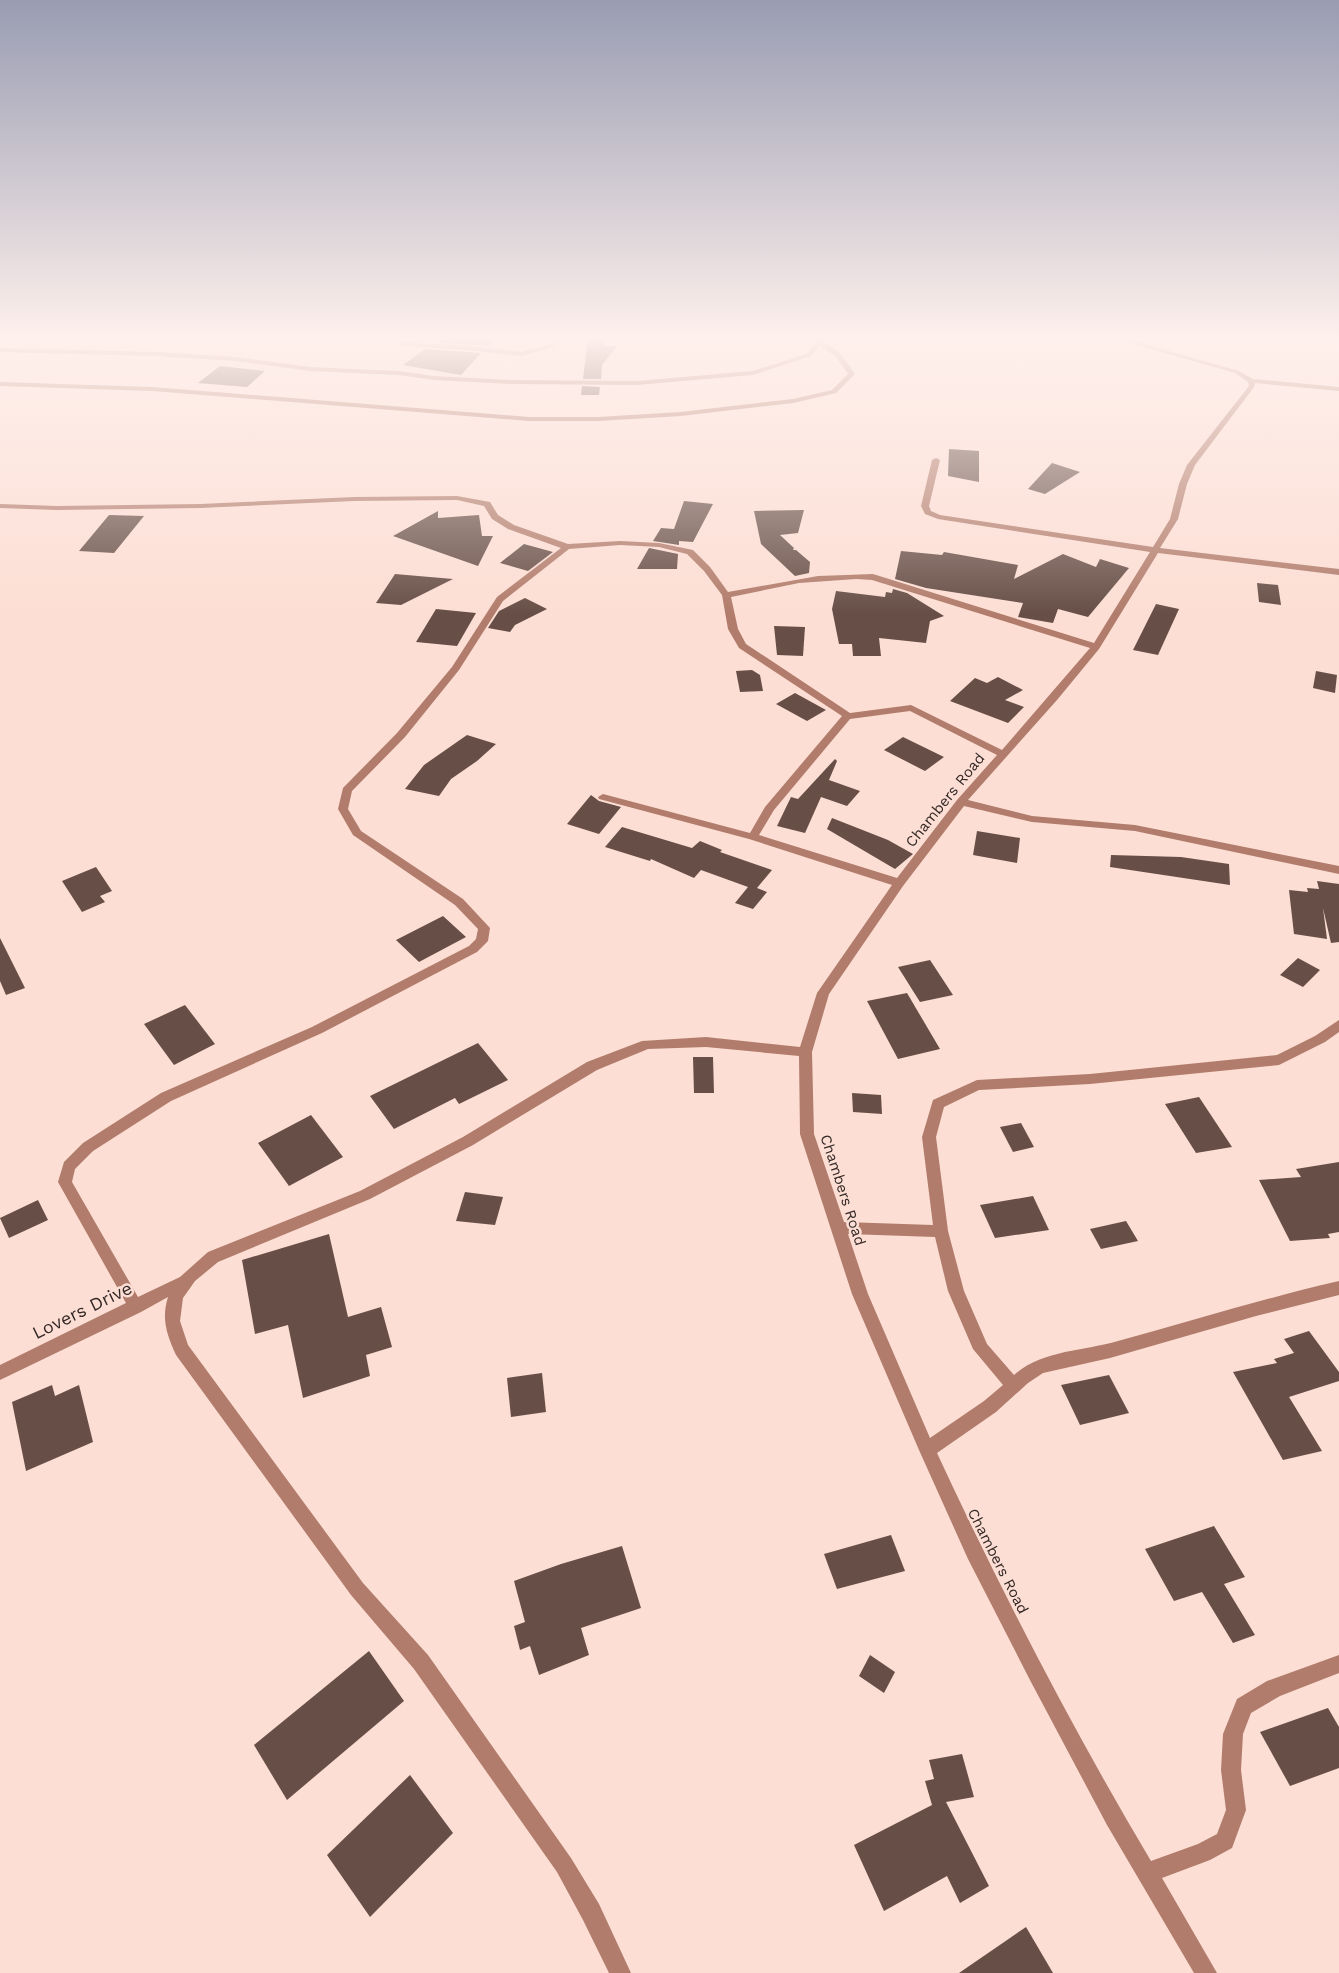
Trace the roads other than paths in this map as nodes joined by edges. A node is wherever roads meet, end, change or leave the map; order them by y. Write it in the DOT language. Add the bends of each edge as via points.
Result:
graph roads {
  1 [pos="1219,429"];
  2 [pos="936,460"];
  3 [pos="0,506"];
  4 [pos="567,547"];
  5 [pos="1156,550"];
  6 [pos="1339,572"];
  7 [pos="726,595"];
  8 [pos="1096,647"];
  9 [pos="846,716"];
  10 [pos="1003,754"];
  11 [pos="603,797"];
  12 [pos="961,802"];
  13 [pos="753,837"];
  14 [pos="1339,870"];
  15 [pos="899,883"];
  16 [pos="1339,1026"];
  17 [pos="805,1052"];
  18 [pos="838,1228"];
  19 [pos="941,1231"];
  20 [pos="181,1283"];
  21 [pos="1339,1288"];
  22 [pos="136,1307"];
  23 [pos="0,1373"];
  24 [pos="1013,1385"];
  25 [pos="927,1450"];
  26 [pos="1339,1664"];
  27 [pos="1147,1874"];
  28 [pos="620,1973"];
  29 [pos="1206,1973"];
  1 -- 5 [label="street, Chambers Road" via="1191,465 1174,519"];
  2 -- 5 [label="street" via="925,506 932,515"];
  3 -- 4 [label="street" via="190,506 457,498 487,504 495,518 510,527"];
  4 -- 7 [label="street" via="630,543 690,552"];
  4 -- 22 [label="street" via="500,599 456,668 401,735 347,790 343,809 356,833 459,902 484,928 482,941 473,949 317,1030 166,1097 88,1147 69,1166 65,1182"];
  5 -- 6 [label="street"];
  5 -- 8 [label="street, Chambers Road"];
  7 -- 8 [label="street" via="848,575 873,577"];
  7 -- 9 [label="street" via="732,629 742,646"];
  8 -- 10 [label="street, Chambers Road"];
  9 -- 10 [label="street" via="911,708"];
  9 -- 13 [label="street" via="774,802"];
  10 -- 12 [label="street, Chambers Road"];
  11 -- 13 [label="street"];
  12 -- 14 [label="street" via="1032,818 1135,828"];
  12 -- 15 [label="street, Chambers Road"];
  13 -- 15 [label="street"];
  15 -- 17 [label="street, Chambers Road" via="823,993"];
  16 -- 19 [label="street" via="1279,1060 1090,1079 977,1085 938,1104 929,1137"];
  17 -- 18 [label="street, Chambers Road" via="808,1134"];
  17 -- 20 [label="street" via="706,1042 647,1044 592,1066 535,1102 365,1195 213,1257"];
  18 -- 19 [label="street"];
  18 -- 25 [label="street, Chambers Road" via="860,1294"];
  19 -- 24 [label="street" via="956,1291 982,1349"];
  20 -- 22 [label="street, Lovers Drive"];
  20 -- 28 [label="street" via="171,1316 174,1334 182,1350 357,1589 421,1662 558,1857 591,1912"];
  21 -- 24 [label="street" via="1293,1298 1117,1349 1062,1360 1039,1367"];
  22 -- 23 [label="street, Lovers Drive"];
  24 -- 25 [label="street" via="984,1411"];
  25 -- 27 [label="street, Chambers Road" via="974,1552 1114,1818"];
  26 -- 27 [label="street" via="1274,1688 1244,1706 1234,1734 1232,1770 1236,1810 1225,1841"];
  27 -- 29 [label="street, Chambers Road"];
}
